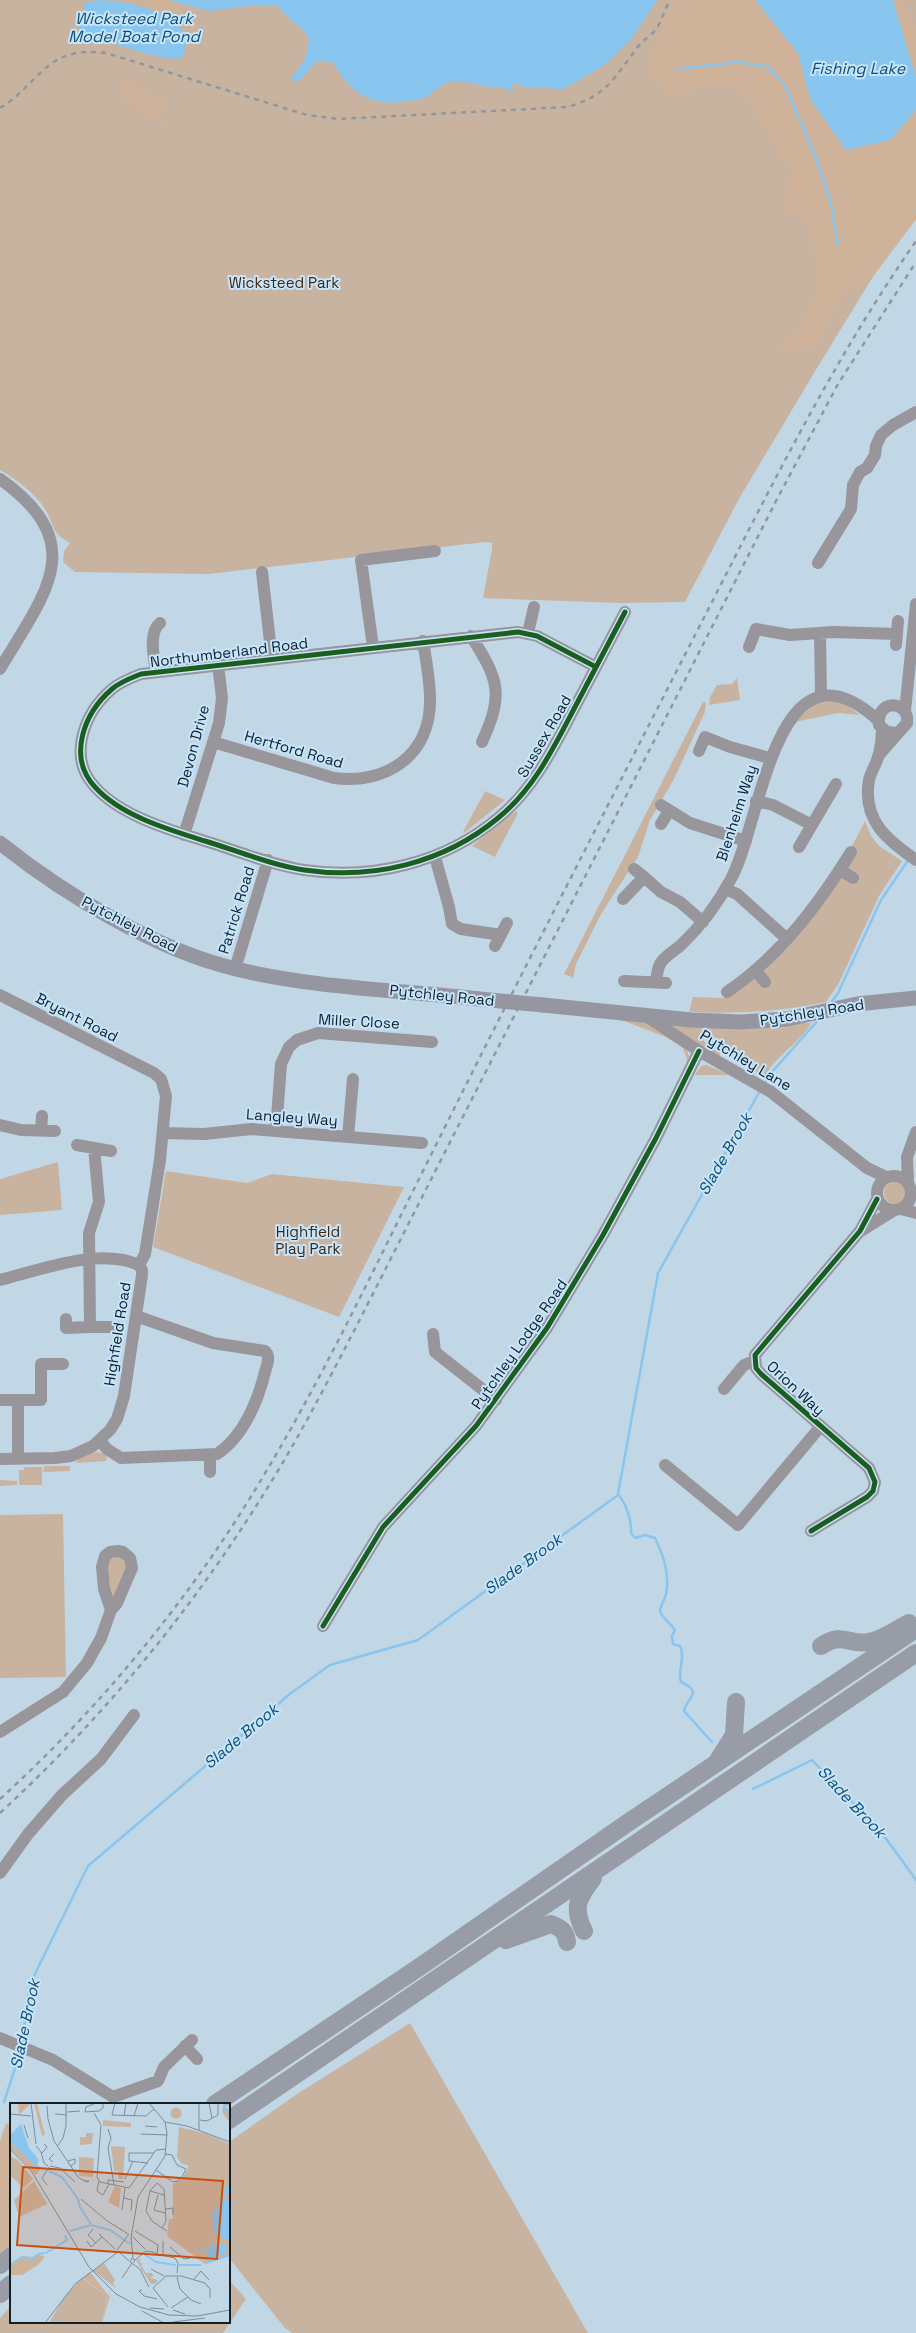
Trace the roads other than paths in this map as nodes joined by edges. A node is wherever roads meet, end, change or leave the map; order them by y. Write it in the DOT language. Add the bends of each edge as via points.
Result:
graph roads {
  1 [pos="916,412"];
  2 [pos="0,479"];
  3 [pos="429,555"];
  4 [pos="818,563"];
  5 [pos="262,572"];
  6 [pos="916,604"];
  7 [pos="534,607"];
  8 [pos="625,612"];
  9 [pos="898,621"];
  10 [pos="160,623"];
  11 [pos="528,633"];
  12 [pos="820,633"];
  13 [pos="471,636"];
  14 [pos="424,641"];
  15 [pos="914,646"];
  16 [pos="373,647"];
  17 [pos="749,647"];
  18 [pos="272,659"];
  19 [pos="218,665"];
  20 [pos="0,667"];
  21 [pos="596,667"];
  22 [pos="156,672"];
  23 [pos="906,683"];
  24 [pos="821,696"];
  25 [pos="888,706"];
  26 [pos="866,710"];
  27 [pos="905,711"];
  28 [pos="881,725"];
  29 [pos="898,733"];
  30 [pos="213,742"];
  31 [pos="482,742"];
  32 [pos="699,751"];
  33 [pos="878,756"];
  34 [pos="770,760"];
  35 [pos="836,784"];
  36 [pos="756,801"];
  37 [pos="661,824"];
  38 [pos="812,825"];
  39 [pos="184,834"];
  40 [pos="746,841"];
  41 [pos="0,843"];
  42 [pos="799,847"];
  43 [pos="851,852"];
  44 [pos="434,857"];
  45 [pos="268,860"];
  46 [pos="916,860"];
  47 [pos="634,869"];
  48 [pos="840,870"];
  49 [pos="644,877"];
  50 [pos="853,878"];
  51 [pos="725,889"];
  52 [pos="623,899"];
  53 [pos="703,922"];
  54 [pos="507,923"];
  55 [pos="501,935"];
  56 [pos="787,939"];
  57 [pos="495,946"];
  58 [pos="235,969"];
  59 [pos="755,970"];
  60 [pos="624,981"];
  61 [pos="766,982"];
  62 [pos="728,992"];
  63 [pos="0,994"];
  64 [pos="916,998"];
  65 [pos="643,1014"];
  66 [pos="424,1046"];
  67 [pos="699,1051"];
  68 [pos="140,1066"];
  69 [pos="356,1087"];
  70 [pos="42,1116"];
  71 [pos="0,1125"];
  72 [pos="41,1131"];
  73 [pos="55,1131"];
  74 [pos="276,1131"];
  75 [pos="163,1132"];
  76 [pos="916,1132"];
  77 [pos="348,1137"];
  78 [pos="422,1143"];
  79 [pos="77,1145"];
  80 [pos="94,1148"];
  81 [pos="112,1150"];
  82 [pos="907,1157"];
  83 [pos="867,1168"];
  84 [pos="888,1177"];
  85 [pos="912,1192"];
  86 [pos="877,1196"];
  87 [pos="897,1210"];
  88 [pos="916,1213"];
  89 [pos="860,1231"];
  90 [pos="90,1259"];
  91 [pos="139,1265"];
  92 [pos="0,1280"];
  93 [pos="136,1316"];
  94 [pos="90,1327"];
  95 [pos="118,1327"];
  96 [pos="66,1329"];
  97 [pos="433,1334"];
  98 [pos="754,1361"];
  99 [pos="63,1364"];
  100 [pos="724,1389"];
  101 [pos="0,1400"];
  102 [pos="18,1400"];
  103 [pos="496,1400"];
  104 [pos="820,1426"];
  105 [pos="100,1441"];
  106 [pos="210,1456"];
  107 [pos="18,1458"];
  108 [pos="0,1459"];
  109 [pos="665,1465"];
  110 [pos="210,1472"];
  111 [pos="810,1531"];
  112 [pos="111,1610"];
  113 [pos="916,1620"];
  114 [pos="323,1626"];
  115 [pos="916,1629"];
  116 [pos="821,1646"];
  117 [pos="916,1653"];
  118 [pos="736,1702"];
  119 [pos="134,1715"];
  120 [pos="0,1732"];
  121 [pos="715,1765"];
  122 [pos="599,1869"];
  123 [pos="0,1873"];
  124 [pos="584,1931"];
  125 [pos="567,1942"];
  126 [pos="484,1948"];
  127 [pos="3,2039"];
  128 [pos="197,2060"];
  129 [pos="217,2103"];
  130 [pos="230,2119"];
  131 [pos="10,2257"];
  132 [pos="0,2265"];
  133 [pos="10,2285"];
  134 [pos="0,2294"];
  1 -- 4 [label="street" via="881,435 875,455 867,468 860,472 853,485 851,509"];
  2 -- 20 [label="street" via="31,504 41,516 50,534 53,561 51,576 39,604"];
  3 -- 16 [label="street" via="361,560"];
  5 -- 18 [label="street" via="271,604"];
  6 -- 15 [label="street"];
  7 -- 11 [label="street"];
  8 -- 21 [label="street, Sussex Road"];
  9 -- 12 [label="street" via="897,640 852,632"];
  10 -- 22 [label="street" via="155,627 153,636"];
  11 -- 13 [label="street, Northumberland Road" via="507,632"];
  11 -- 21 [label="street, Northumberland Road"];
  12 -- 17 [label="street" via="780,634 754,627"];
  12 -- 24 [label="street"];
  13 -- 14 [label="street, Northumberland Road"];
  13 -- 31 [label="street" via="486,660 496,686 495,711"];
  14 -- 16 [label="street, Northumberland Road"];
  14 -- 30 [label="street, Hertford Road" via="430,700 426,728 412,753 391,770 367,779 334,778"];
  15 -- 23 [label="street"];
  16 -- 18 [label="street, Northumberland Road"];
  18 -- 19 [label="street, Northumberland Road"];
  19 -- 22 [label="street, Northumberland Road"];
  19 -- 30 [label="street, Devon Drive" via="221,705"];
  21 -- 44 [label="street, Sussex Road" via="550,754 524,793 479,833"];
  22 -- 39 [label="street, Northumberland Road" via="126,680 102,699 82,734 81,758 88,779 103,795 140,817"];
  23 -- 25 [label="street"];
  23 -- 27 [label="street"];
  24 -- 26 [label="street, Blenheim Way" via="840,696"];
  24 -- 34 [label="street, Blenheim Way" via="810,700 797,711"];
  25 -- 26 [label="street"];
  25 -- 27 [label="street" via="897,706"];
  25 -- 28 [label="street" via="880,714"];
  26 -- 28 [label="street, Blenheim Way"];
  27 -- 29 [label="street" via="907,723"];
  28 -- 29 [label="street" via="893,734"];
  28 -- 33 [label="street"];
  29 -- 33 [label="street"];
  30 -- 39 [label="street, Devon Drive"];
  32 -- 34 [label="street" via="701,736 730,748 766,756"];
  33 -- 46 [label="street" via="869,781 868,793 872,814 888,840"];
  34 -- 36 [label="street, Blenheim Way"];
  35 -- 38 [label="street"];
  36 -- 38 [label="street" via="773,804"];
  36 -- 40 [label="street, Blenheim Way"];
  37 -- 40 [label="street" via="665,808 690,823"];
  38 -- 42 [label="street"];
  39 -- 45 [label="street, Northumberland Road"];
  40 -- 51 [label="street, Blenheim Way" via="740,860"];
  41 -- 58 [label="main road, Pytchley Road" via="58,885 105,913 185,953"];
  43 -- 48 [label="street"];
  44 -- 45 [label="street, Sussex Road" via="388,869 346,873 303,870"];
  44 -- 55 [label="street" via="452,924 461,929"];
  45 -- 58 [label="street, Patrick Road"];
  47 -- 49 [label="street"];
  48 -- 50 [label="street"];
  48 -- 56 [label="street" via="812,910"];
  49 -- 52 [label="street"];
  49 -- 53 [label="street"];
  51 -- 53 [label="street, Blenheim Way"];
  51 -- 56 [label="street" via="737,894"];
  53 -- 60 [label="street, Blenheim Way" via="664,960 658,971 661,983"];
  54 -- 55 [label="street"];
  55 -- 57 [label="street"];
  56 -- 59 [label="street"];
  58 -- 65 [label="main road, Pytchley Road, bridge" via="323,983"];
  59 -- 61 [label="street"];
  59 -- 62 [label="street"];
  63 -- 68 [label="street, Bryant Road"];
  64 -- 65 [label="main road, Pytchley Road" via="845,1007 787,1019 741,1022 691,1020"];
  65 -- 67 [label="street, Pytchley Lane"];
  66 -- 74 [label="street, Miller Close" via="318,1033 297,1040 289,1047 281,1064"];
  67 -- 83 [label="street, Pytchley Lane" via="771,1092"];
  67 -- 103 [label="street, Pytchley Lodge Road" via="654,1142 596,1248 538,1341"];
  68 -- 75 [label="street, Highfield Road" via="154,1073 165,1086"];
  69 -- 77 [label="street"];
  70 -- 72 [label="street"];
  71 -- 72 [label="street"];
  72 -- 73 [label="street"];
  74 -- 75 [label="street, Langley Way" via="241,1128 204,1134"];
  74 -- 77 [label="street, Langley Way"];
  75 -- 91 [label="street, Highfield Road" via="145,1254"];
  76 -- 82 [label="street"];
  77 -- 78 [label="street, Langley Way" via="409,1136"];
  79 -- 80 [label="street"];
  80 -- 81 [label="street"];
  80 -- 90 [label="street" via="99,1202 89,1233"];
  82 -- 84 [label="street"];
  82 -- 85 [label="street"];
  83 -- 84 [label="street, Pytchley Lane"];
  83 -- 86 [label="street"];
  84 -- 85 [label="street" via="897,1176"];
  84 -- 86 [label="street" via="881,1181"];
  85 -- 87 [label="street" via="908,1204"];
  86 -- 87 [label="street" via="881,1205"];
  86 -- 89 [label="street, Orion Way"];
  87 -- 88 [label="street"];
  87 -- 89 [label="street, Orion Way"];
  89 -- 98 [label="street, Orion Way" via="757,1351"];
  90 -- 91 [label="street" via="108,1258"];
  90 -- 92 [label="street"];
  90 -- 94 [label="street"];
  91 -- 93 [label="street, Highfield Road" via="142,1275"];
  93 -- 105 [label="street, Highfield Road" via="122,1404 117,1419"];
  93 -- 106 [label="street" via="213,1342 267,1353 265,1374 249,1416 224,1449"];
  94 -- 95 [label="street"];
  94 -- 96 [label="street"];
  97 -- 103 [label="street" via="435,1352"];
  98 -- 100 [label="street, Orion Way" via="744,1365"];
  98 -- 104 [label="street, Orion Way" via="761,1374"];
  99 -- 102 [label="street" via="40,1364 41,1400"];
  101 -- 102 [label="street"];
  102 -- 107 [label="street"];
  103 -- 114 [label="street, Pytchley Lodge Road" via="476,1426 383,1527"];
  104 -- 109 [label="street, Orion Way" via="738,1525"];
  104 -- 111 [label="street, Orion Way" via="869,1468 875,1482 873,1491 867,1497"];
  105 -- 106 [label="street" via="107,1450 121,1458"];
  105 -- 107 [label="street, Highfield Road" via="84,1452 64,1457"];
  106 -- 110 [label="street"];
  107 -- 108 [label="street, Highfield Road"];
  112 -- 120 [label="street" via="95,1651 71,1685 55,1698"];
  113 -- 116 [label="highway" via="871,1642 861,1643 840,1638"];
  115 -- 121 [label="highway"];
  117 -- 122 [label="highway"];
  118 -- 121 [label="highway" via="734,1735"];
  119 -- 123 [label="street" via="101,1759 49,1801"];
  121 -- 129 [label="highway"];
  122 -- 124 [label="highway" via="579,1896 576,1911"];
  122 -- 126 [label="highway"];
  125 -- 126 [label="highway" via="566,1934 552,1924"];
  126 -- 130 [label="highway"];
  127 -- 128 [label="street" via="70,2070 114,2097 158,2081 164,2067 188,2043"];
  131 -- 132 [label="highway"];
  133 -- 134 [label="highway"];
}
